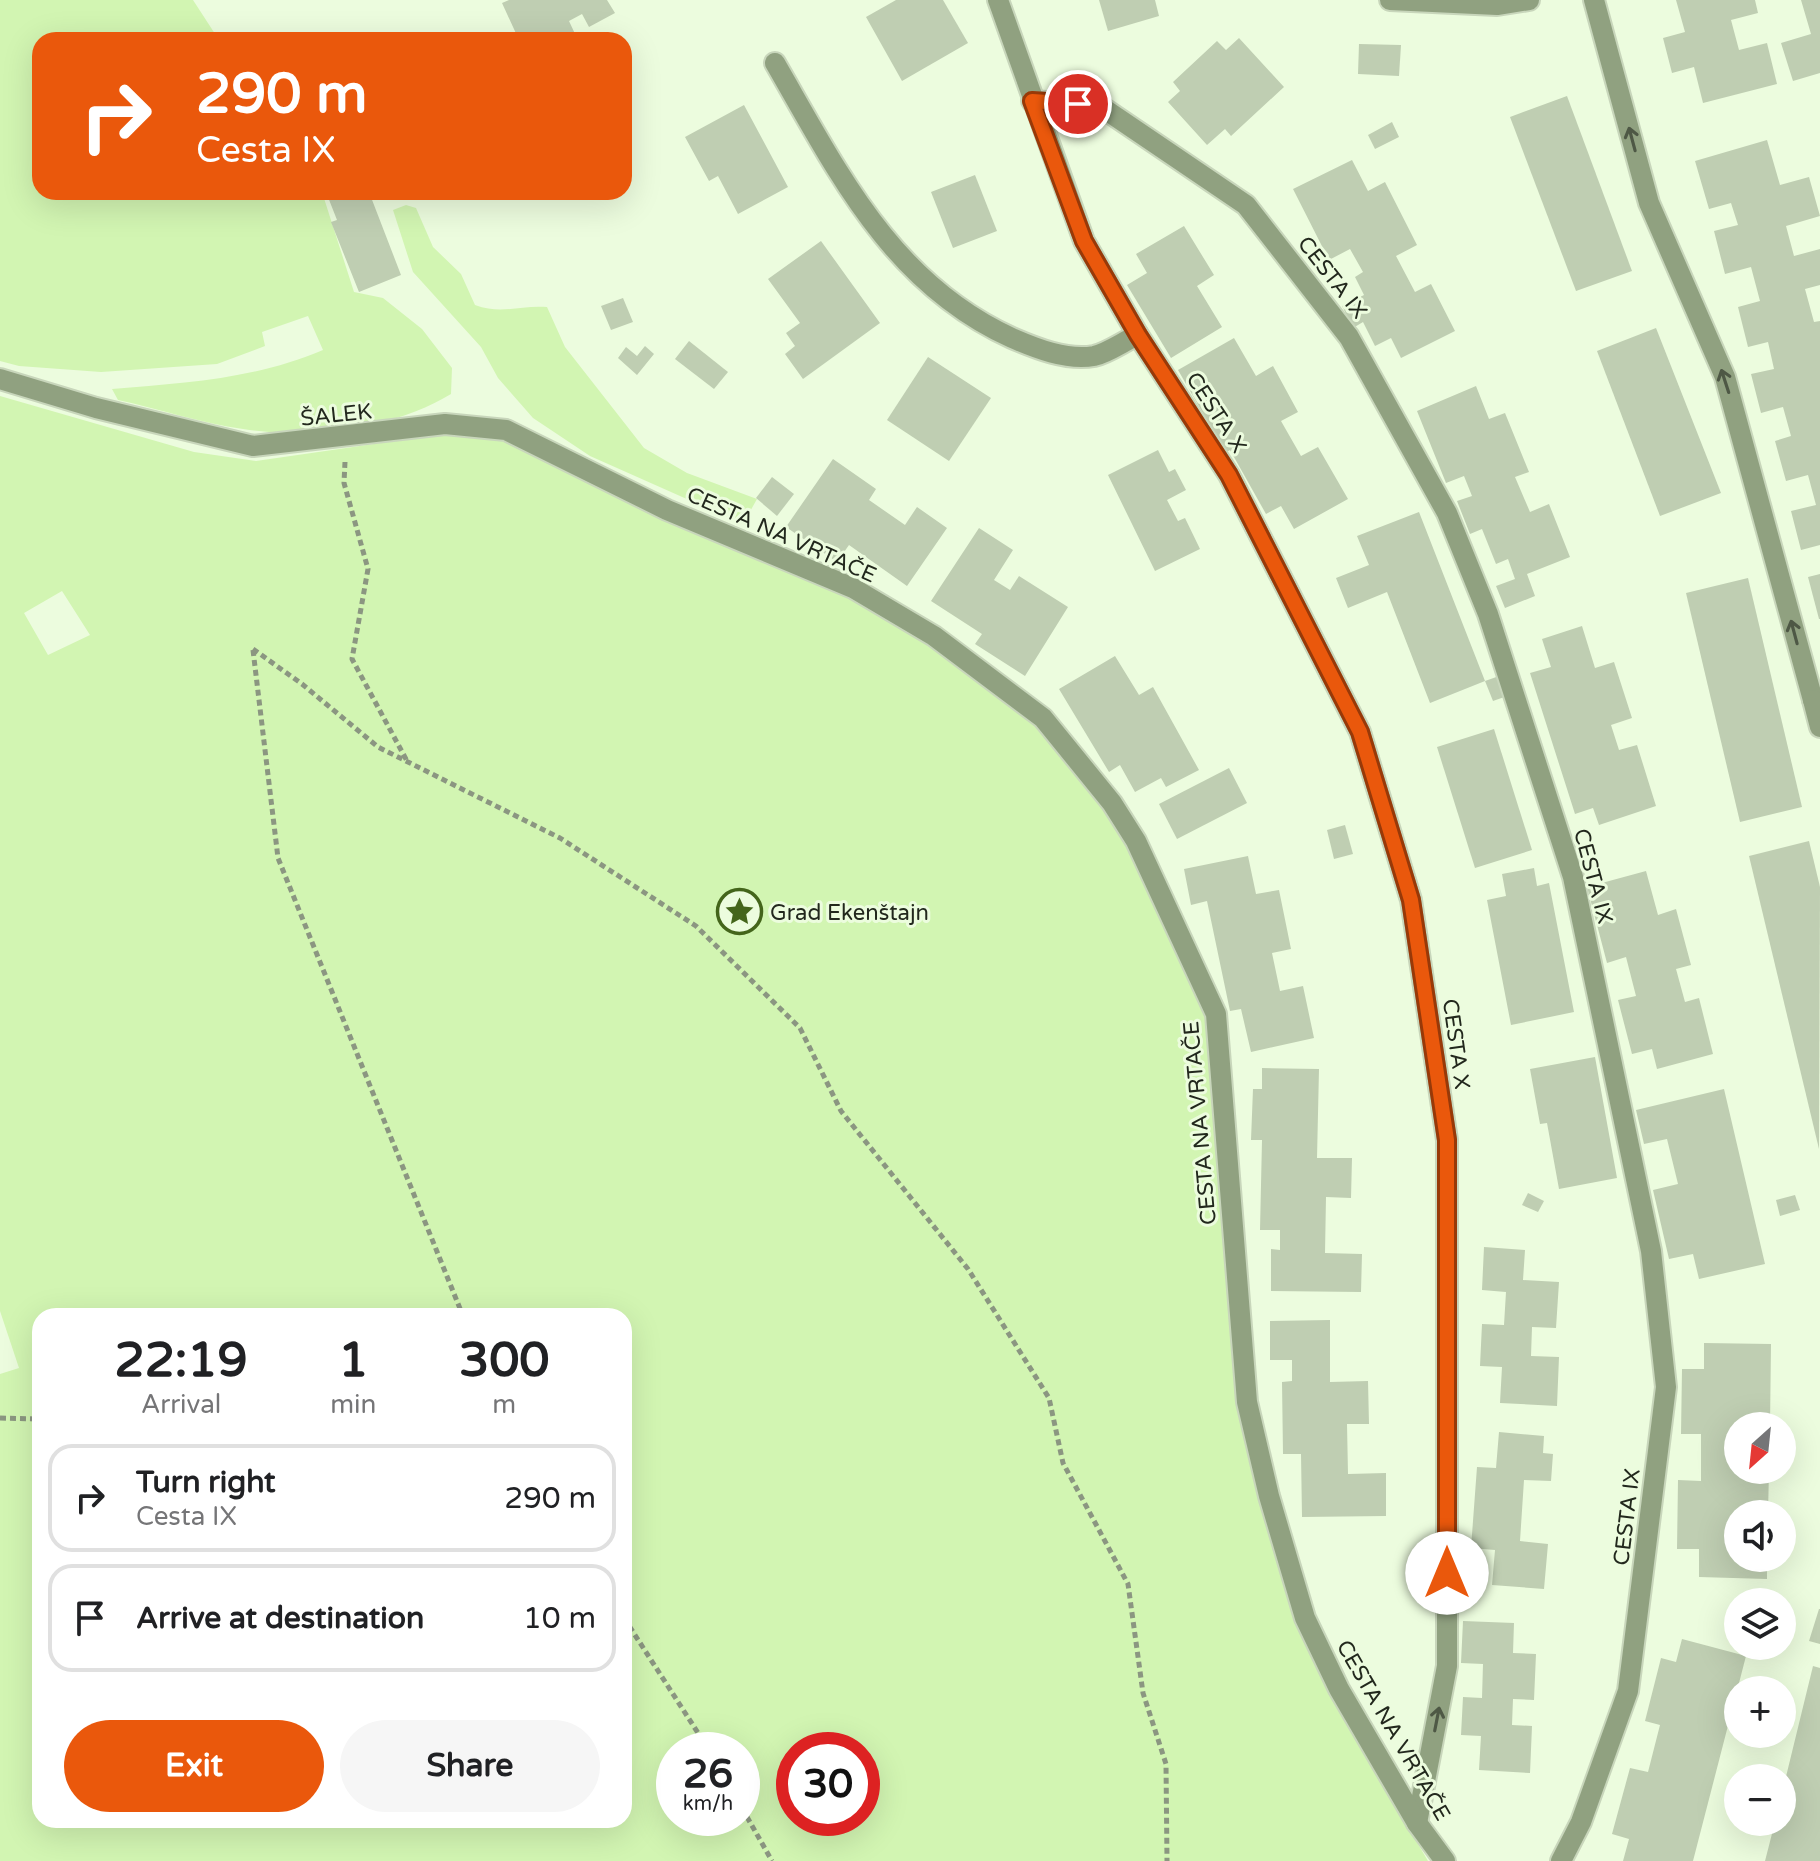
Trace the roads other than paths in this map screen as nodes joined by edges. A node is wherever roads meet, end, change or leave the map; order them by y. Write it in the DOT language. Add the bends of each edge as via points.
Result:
graph roads {
  1 [pos="998,0"];
  2 [pos="1390,0"];
  3 [pos="1529,0"];
  4 [pos="1594,0"];
  5 [pos="775,63"];
  6 [pos="1032,101"];
  7 [pos="1138,335"];
  8 [pos="0,379"];
  9 [pos="667,510"];
  10 [pos="1817,699"];
  11 [pos="1820,727"];
  12 [pos="1417,1823"];
  13 [pos="1445,1861"];
  14 [pos="1561,1861"];
  1 -- 6 [label="street, CESTA X"];
  2 -- 3 [label="street" via="1497,5"];
  10 -- 4 [label="street, one-way" via="1725,377 1649,203"];
  5 -- 7 [label="street" via="849,192 907,267 980,323 1041,351 1093,356"];
  6 -- 7 [label="street, CESTA X" via="1084,241"];
  6 -- 14 [label="street, CESTA IX" via="1100,106 1246,205 1349,337 1453,528 1488,614 1573,877 1651,1251 1666,1387 1628,1691 1581,1822"];
  12 -- 7 [label="street, CESTA X, one-way" via="1447,1666 1447,1140 1411,900 1360,732 1229,475"];
  8 -- 9 [label="street, ŠALEK" via="253,446 445,424 506,430"];
  9 -- 12 [label="street, CESTA NA VRTAČE" via="853,588 934,636 1043,718 1136,841 1216,1014 1247,1402 1269,1496 1305,1618 1339,1689"];
  10 -- 11 [label="street"];
  12 -- 13 [label="street, CESTA NA VRTAČE"];
}
